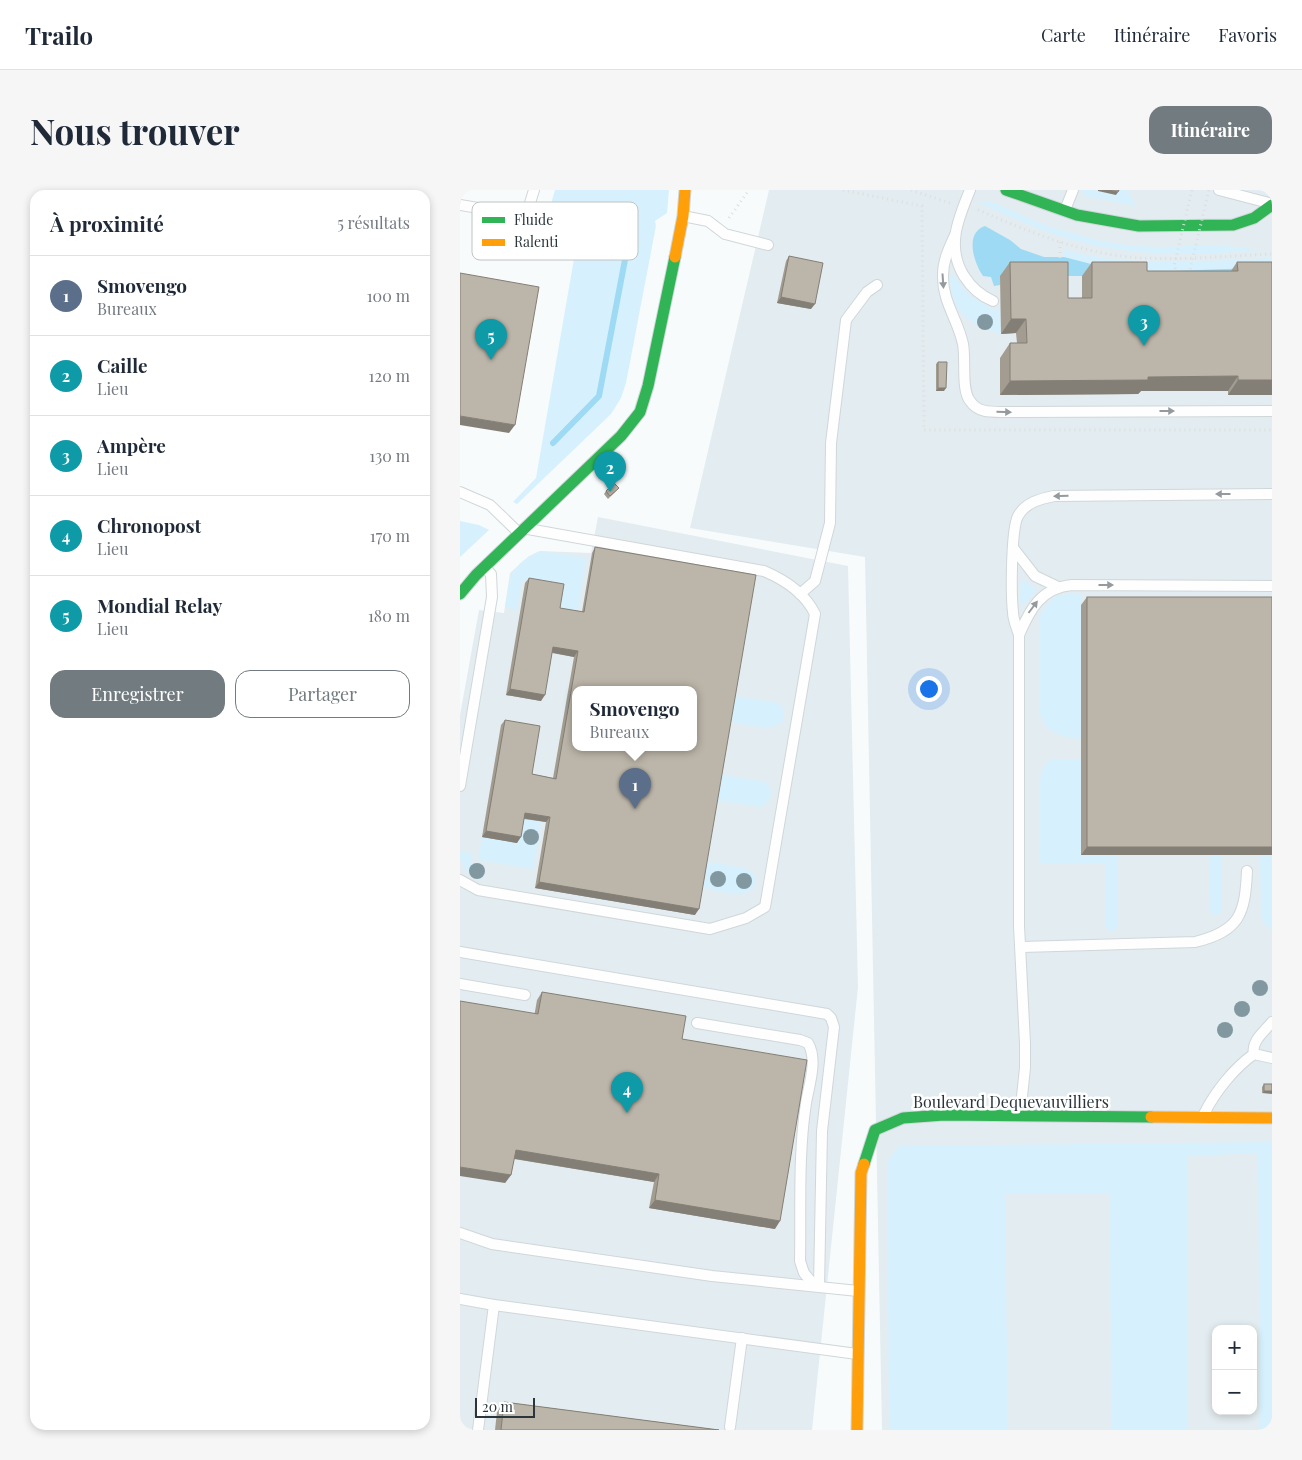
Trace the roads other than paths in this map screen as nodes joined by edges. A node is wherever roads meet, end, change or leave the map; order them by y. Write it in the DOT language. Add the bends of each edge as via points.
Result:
graph roads {
  1 [pos="534,190"];
  2 [pos="685,190"];
  3 [pos="970,190"];
  4 [pos="1006,190"];
  5 [pos="1073,190"];
  6 [pos="1219,190"];
  7 [pos="530,202"];
  8 [pos="1272,205"];
  9 [pos="1065,211"];
  10 [pos="682,216"];
  11 [pos="955,235"];
  12 [pos="768,245"];
  13 [pos="877,284"];
  14 [pos="994,301"];
  15 [pos="1272,411"];
  16 [pos="460,492"];
  17 [pos="1272,494"];
  18 [pos="522,531"];
  19 [pos="1014,549"];
  20 [pos="484,568"];
  21 [pos="1272,586"];
  22 [pos="1058,587"];
  23 [pos="460,594"];
  24 [pos="800,594"];
  25 [pos="1019,635"];
  26 [pos="460,786"];
  27 [pos="1247,871"];
  28 [pos="460,880"];
  29 [pos="1022,947"];
  30 [pos="460,952"];
  31 [pos="460,984"];
  32 [pos="525,995"];
  33 [pos="1272,1022"];
  34 [pos="697,1024"];
  35 [pos="1254,1054"];
  36 [pos="1272,1058"];
  37 [pos="1020,1115"];
  38 [pos="1203,1117"];
  39 [pos="1272,1118"];
  40 [pos="460,1233"];
  41 [pos="817,1285"];
  42 [pos="859,1291"];
  43 [pos="460,1299"];
  44 [pos="494,1305"];
  45 [pos="742,1338"];
  46 [pos="858,1354"];
  47 [pos="730,1428"];
  48 [pos="478,1430"];
  49 [pos="857,1430"];
  1 -- 7 [label="lane"];
  2 -- 10 [label="street"];
  3 -- 11 [label="lane"];
  4 -- 9 [label="street"];
  5 -- 9 [label="lane"];
  6 -- 8 [label="lane"];
  8 -- 9 [label="street" via="1245,222 1210,227 1140,226"];
  10 -- 12 [label="lane" via="708,221 725,234"];
  10 -- 18 [label="street" via="640,412 621,436"];
  11 -- 14 [label="lane" via="955,255 960,269 978,292"];
  11 -- 15 [label="lane, one-way" via="944,261 943,284 963,345 966,393 976,408 1004,412"];
  13 -- 24 [label="lane" via="846,320 831,443 830,523 815,581"];
  16 -- 18 [label="lane" via="490,505"];
  17 -- 19 [label="lane, one-way" via="1054,496 1032,502 1018,516 1014,527"];
  18 -- 20 [label="street"];
  18 -- 24 [label="lane" via="764,571 784,580"];
  19 -- 22 [label="lane" via="1035,576"];
  19 -- 25 [label="lane" via="1013,613"];
  20 -- 23 [label="street"];
  20 -- 26 [label="lane" via="491,574 492,597"];
  22 -- 21 [label="lane, one-way"];
  25 -- 22 [label="lane, one-way" via="1032,606"];
  24 -- 28 [label="lane" via="815,614 765,907 746,918 710,929 478,890"];
  25 -- 29 [label="lane"];
  27 -- 29 [label="lane" via="1243,907 1231,926 1216,937 1195,942"];
  29 -- 37 [label="lane" via="1025,1068"];
  30 -- 41 [label="lane" via="827,1014 834,1027 822,1131"];
  31 -- 32 [label="lane"];
  33 -- 35 [label="lane" via="1254,1044"];
  34 -- 41 [label="lane" via="800,1040 811,1048 812,1062 801,1134 800,1261 804,1272"];
  35 -- 36 [label="lane"];
  35 -- 38 [label="lane" via="1234,1072"];
  37 -- 38 [label="street, Boulevard Dequevauvilliers"];
  37 -- 42 [label="street, Boulevard Dequevauvilliers" via="903,1118 875,1130 861,1173"];
  38 -- 39 [label="street, Boulevard Dequevauvilliers"];
  40 -- 41 [label="lane" via="492,1244 712,1276"];
  41 -- 42 [label="lane"];
  42 -- 46 [label="street, Boulevard Dequevauvilliers"];
  43 -- 44 [label="lane"];
  44 -- 45 [label="lane"];
  44 -- 48 [label="lane"];
  45 -- 46 [label="lane"];
  45 -- 47 [label="lane"];
  46 -- 49 [label="street, Boulevard Dequevauvilliers"];
}
